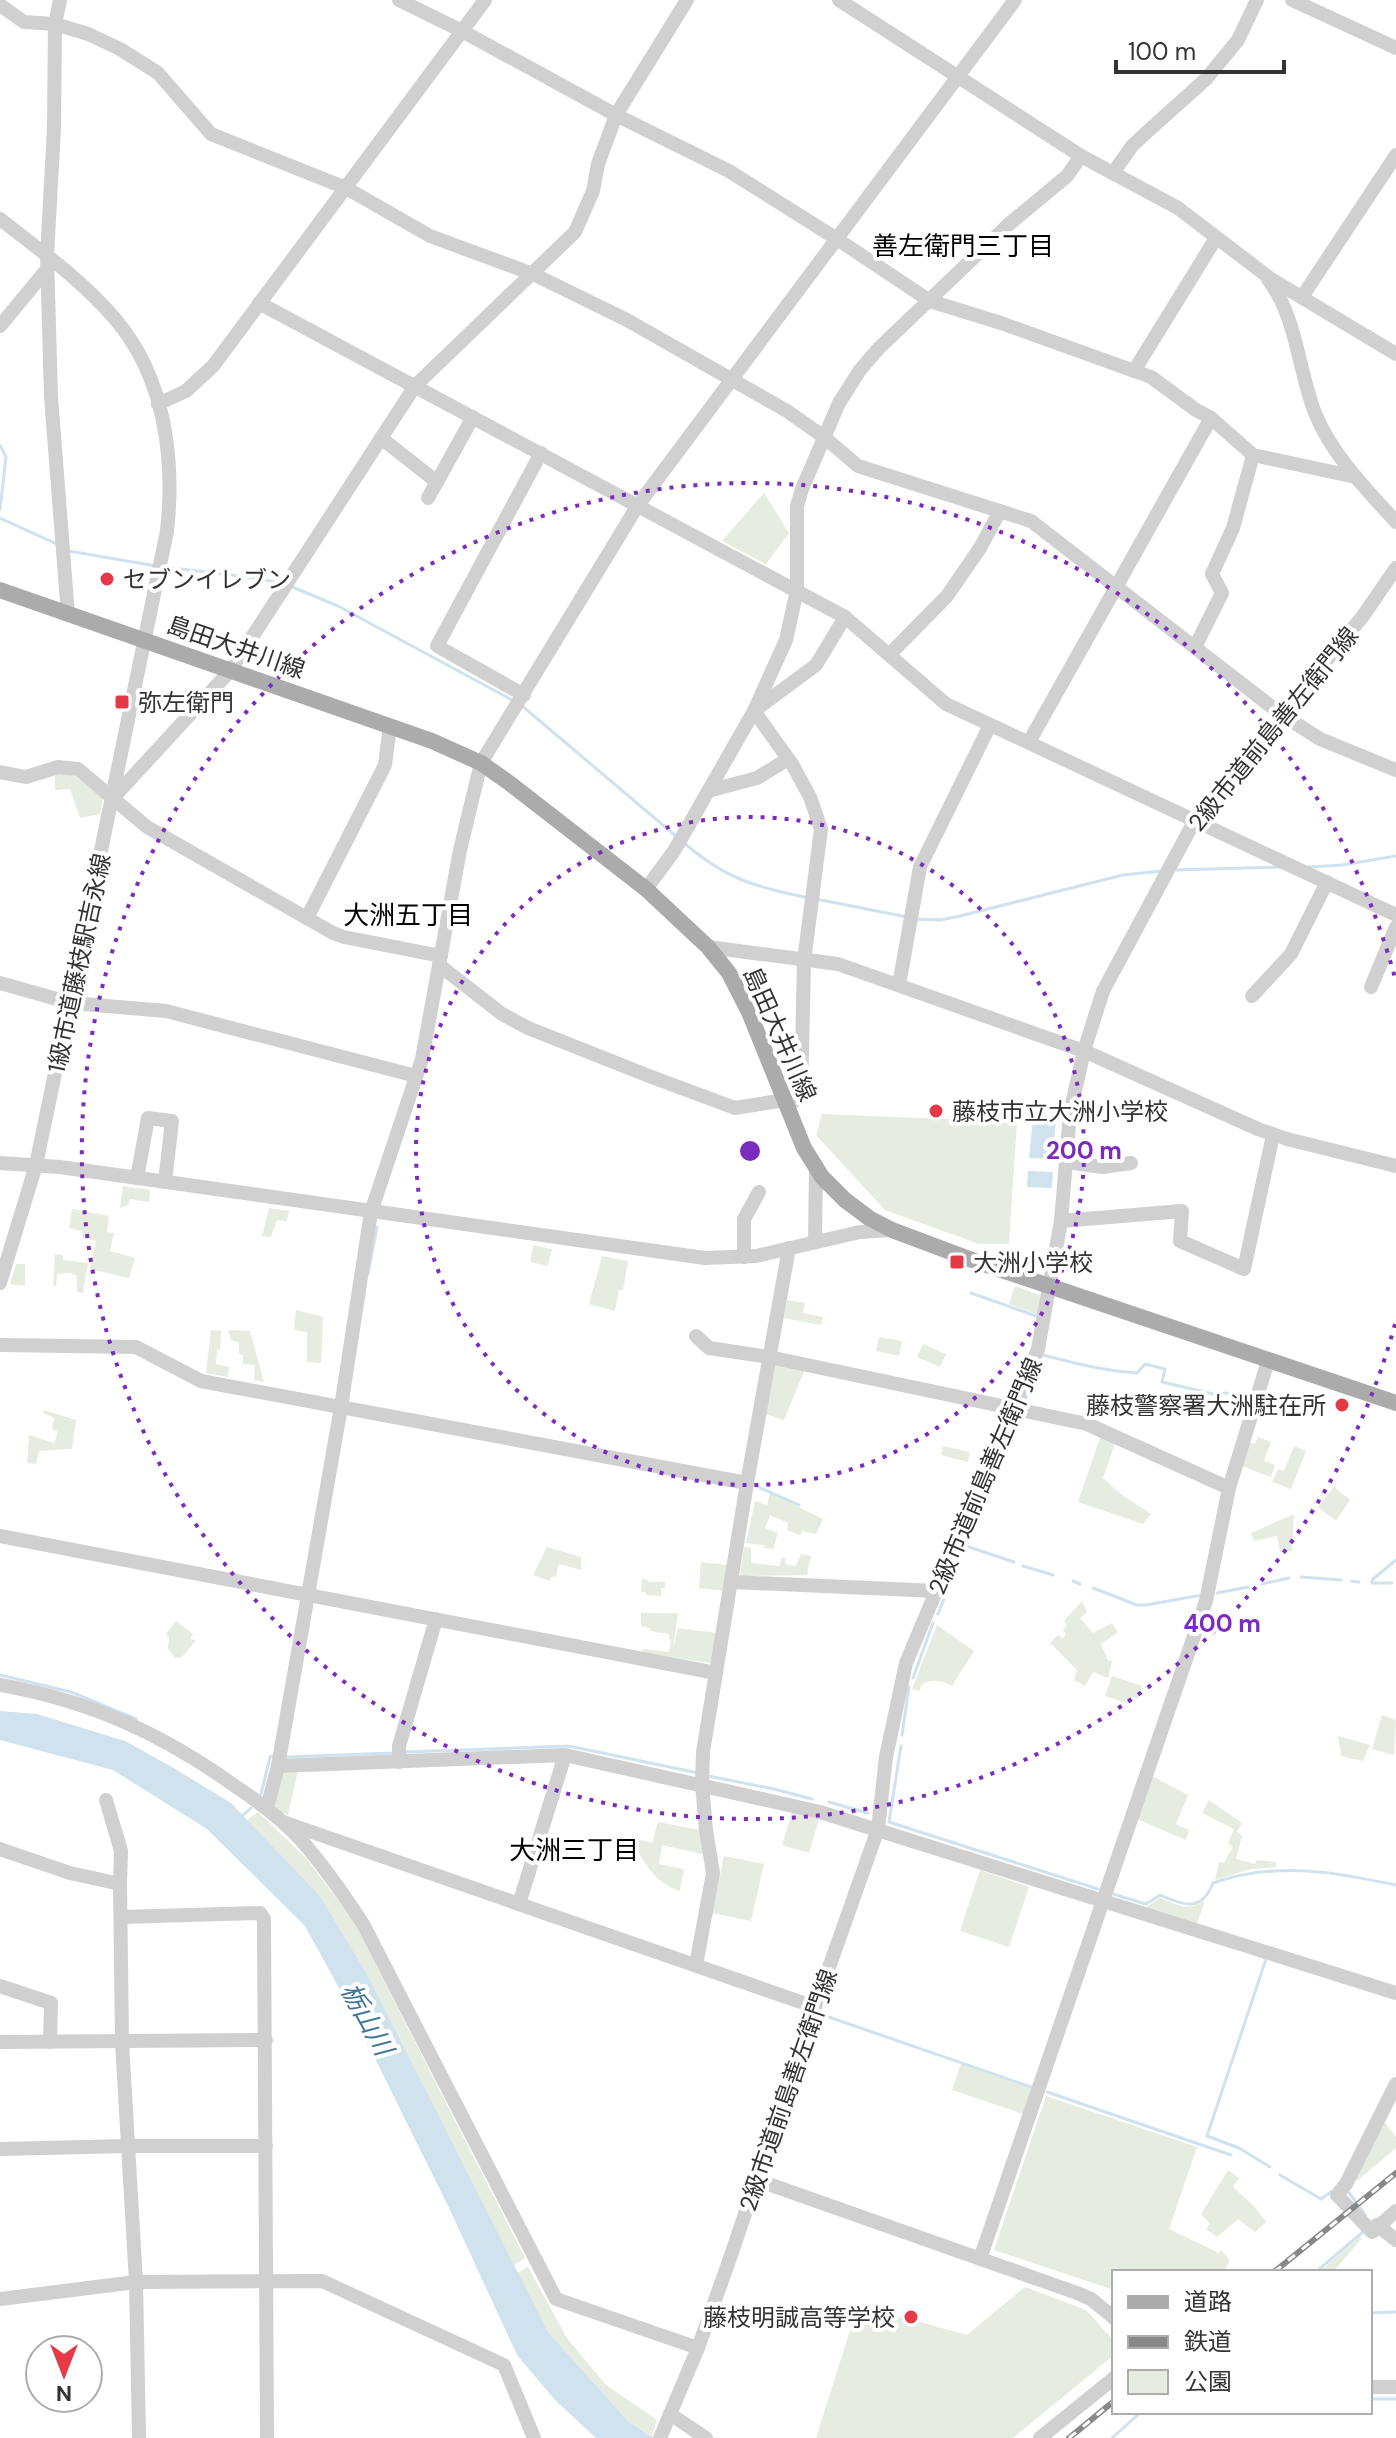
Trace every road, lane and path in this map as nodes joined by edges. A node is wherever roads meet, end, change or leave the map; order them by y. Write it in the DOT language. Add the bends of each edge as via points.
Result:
graph roads {
  1 [pos="60,0"];
  2 [pos="399,0"];
  3 [pos="485,0"];
  4 [pos="687,0"];
  5 [pos="839,0"];
  6 [pos="1015,0"];
  7 [pos="1257,0"];
  8 [pos="1292,0"];
  9 [pos="0,5"];
  10 [pos="55,24"];
  11 [pos="462,31"];
  12 [pos="1396,48"];
  13 [pos="958,76"];
  14 [pos="616,115"];
  15 [pos="1396,155"];
  16 [pos="1081,156"];
  17 [pos="1113,173"];
  18 [pos="346,188"];
  19 [pos="0,219"];
  20 [pos="1216,238"];
  21 [pos="837,239"];
  22 [pos="47,262"];
  23 [pos="1263,273"];
  24 [pos="533,274"];
  25 [pos="1302,297"];
  26 [pos="930,301"];
  27 [pos="259,303"];
  28 [pos="0,326"];
  29 [pos="1396,354"];
  30 [pos="1134,371"];
  31 [pos="730,380"];
  32 [pos="415,386"];
  33 [pos="158,404"];
  34 [pos="473,417"];
  35 [pos="1211,418"];
  36 [pos="824,437"];
  37 [pos="381,438"];
  38 [pos="541,453"];
  39 [pos="1253,455"];
  40 [pos="1356,477"];
  41 [pos="437,482"];
  42 [pos="428,498"];
  43 [pos="638,505"];
  44 [pos="1000,511"];
  45 [pos="1396,522"];
  46 [pos="1396,568"];
  47 [pos="1117,587"];
  48 [pos="0,590"];
  49 [pos="797,590"];
  50 [pos="68,615"];
  51 [pos="845,617"];
  52 [pos="146,641"];
  53 [pos="1195,647"];
  54 [pos="890,654"];
  55 [pos="230,671"];
  56 [pos="520,701"];
  57 [pos="754,711"];
  58 [pos="1281,714"];
  59 [pos="990,725"];
  60 [pos="390,726"];
  61 [pos="1029,742"];
  62 [pos="788,759"];
  63 [pos="481,763"];
  64 [pos="1396,770"];
  65 [pos="0,772"];
  66 [pos="0,782"];
  67 [pos="708,791"];
  68 [pos="113,798"];
  69 [pos="1195,820"];
  70 [pos="1327,882"];
  71 [pos="646,889"];
  72 [pos="1396,915"];
  73 [pos="307,918"];
  74 [pos="1396,927"];
  75 [pos="708,947"];
  76 [pos="440,960"];
  77 [pos="804,961"];
  78 [pos="0,983"];
  79 [pos="899,985"];
  80 [pos="1371,987"];
  81 [pos="1252,996"];
  82 [pos="71,1003"];
  83 [pos="1084,1051"];
  84 [pos="416,1076"];
  85 [pos="786,1102"];
  86 [pos="1273,1135"];
  87 [pos="1066,1162"];
  88 [pos="1394,1162"];
  89 [pos="0,1163"];
  90 [pos="1131,1163"];
  91 [pos="36,1165"];
  92 [pos="816,1166"];
  93 [pos="137,1178"];
  94 [pos="165,1182"];
  95 [pos="759,1192"];
  96 [pos="371,1212"];
  97 [pos="1061,1221"];
  98 [pos="892,1230"];
  99 [pos="815,1242"];
  100 [pos="789,1248"];
  101 [pos="744,1257"];
  102 [pos="0,1283"];
  103 [pos="1050,1287"];
  104 [pos="696,1336"];
  105 [pos="0,1345"];
  106 [pos="769,1357"];
  107 [pos="1268,1361"];
  108 [pos="1396,1403"];
  109 [pos="341,1407"];
  110 [pos="1014,1409"];
  111 [pos="747,1483"];
  112 [pos="1229,1488"];
  113 [pos="0,1536"];
  114 [pos="732,1582"];
  115 [pos="937,1591"];
  116 [pos="307,1593"];
  117 [pos="436,1619"];
  118 [pos="716,1673"];
  119 [pos="0,1685"];
  120 [pos="399,1755"];
  121 [pos="565,1755"];
  122 [pos="278,1766"];
  123 [pos="702,1784"];
  124 [pos="106,1800"];
  125 [pos="267,1808"];
  126 [pos="282,1822"];
  127 [pos="878,1829"];
  128 [pos="0,1849"];
  129 [pos="120,1884"];
  130 [pos="1103,1901"];
  131 [pos="519,1904"];
  132 [pos="121,1917"];
  133 [pos="696,1965"];
  134 [pos="0,1986"];
  135 [pos="1396,1993"];
  136 [pos="815,2007"];
  137 [pos="266,2040"];
  138 [pos="0,2042"];
  139 [pos="50,2042"];
  140 [pos="122,2042"];
  141 [pos="1396,2084"];
  142 [pos="128,2146"];
  143 [pos="266,2146"];
  144 [pos="0,2149"];
  145 [pos="757,2180"];
  146 [pos="1396,2211"];
  147 [pos="1370,2227"];
  148 [pos="1396,2240"];
  149 [pos="980,2259"];
  150 [pos="266,2281"];
  151 [pos="136,2282"];
  152 [pos="0,2299"];
  153 [pos="1112,2316"];
  154 [pos="698,2348"];
  155 [pos="1112,2380"];
  156 [pos="1372,2387"];
  157 [pos="1396,2387"];
  158 [pos="665,2426"];
  159 [pos="139,2438"];
  160 [pos="267,2438"];
  161 [pos="534,2438"];
  162 [pos="706,2438"];
  163 [pos="1040,2438"];
  1 -- 10 [label="street"];
  2 -- 11 [label="street"];
  3 -- 11 [label="street"];
  4 -- 14 [label="street"];
  5 -- 13 [label="street"];
  6 -- 13 [label="street"];
  7 -- 17 [label="street" via="1238,40 1206,79 1132,146"];
  8 -- 12 [label="street"];
  9 -- 10 [label="street" via="24,22"];
  10 -- 18 [label="street" via="120,49 158,73 211,134"];
  10 -- 22 [label="street"];
  11 -- 14 [label="street"];
  11 -- 18 [label="street"];
  13 -- 16 [label="street"];
  13 -- 21 [label="street"];
  14 -- 21 [label="street" via="729,171"];
  14 -- 24 [label="street" via="575,232"];
  15 -- 25 [label="street"];
  16 -- 17 [label="street"];
  16 -- 26 [label="street" via="1067,176"];
  17 -- 20 [label="street" via="1178,208"];
  18 -- 24 [label="street" via="430,236"];
  18 -- 27 [label="street"];
  19 -- 22 [label="street, 1級市道藤枝駅吉永線"];
  20 -- 23 [label="street"];
  20 -- 30 [label="street"];
  21 -- 26 [label="street"];
  21 -- 31 [label="street"];
  22 -- 28 [label="street"];
  22 -- 33 [label="street, 1級市道藤枝駅吉永線" via="94,296 118,322 143,364"];
  22 -- 50 [label="street" via="51,397"];
  23 -- 25 [label="street"];
  23 -- 40 [label="street" via="1294,333 1307,391 1325,436"];
  24 -- 31 [label="street" via="627,320"];
  24 -- 32 [label="street"];
  25 -- 29 [label="street"];
  26 -- 30 [label="street"];
  26 -- 36 [label="street" via="860,370"];
  27 -- 32 [label="street"];
  27 -- 33 [label="street" via="200,381"];
  30 -- 35 [label="street"];
  31 -- 36 [label="street"];
  31 -- 43 [label="street"];
  32 -- 34 [label="street"];
  32 -- 37 [label="street"];
  33 -- 52 [label="street, 1級市道藤枝駅吉永線" via="169,450 170,504"];
  34 -- 38 [label="street"];
  34 -- 41 [label="street"];
  35 -- 39 [label="street"];
  35 -- 47 [label="street"];
  36 -- 44 [label="street" via="858,466"];
  36 -- 49 [label="street" via="797,506"];
  37 -- 41 [label="street"];
  37 -- 55 [label="street"];
  38 -- 43 [label="street"];
  38 -- 56 [label="street" via="437,646"];
  39 -- 40 [label="street"];
  39 -- 53 [label="street" via="1233,528 1212,574 1222,593"];
  40 -- 45 [label="street"];
  41 -- 42 [label="street"];
  43 -- 49 [label="street"];
  43 -- 56 [label="street"];
  44 -- 47 [label="street" via="1031,521"];
  44 -- 54 [label="street" via="947,596"];
  46 -- 58 [label="street, 2級市道前島善左衛門線"];
  47 -- 53 [label="street"];
  47 -- 61 [label="street"];
  48 -- 50 [label="main road, 島田大井川線"];
  49 -- 51 [label="street"];
  49 -- 57 [label="street" via="786,640"];
  50 -- 52 [label="main road, 島田大井川線"];
  51 -- 54 [label="street"];
  51 -- 57 [label="street" via="816,665"];
  52 -- 55 [label="main road, 島田大井川線"];
  52 -- 68 [label="street, 1級市道藤枝駅吉永線"];
  53 -- 58 [label="street"];
  54 -- 59 [label="street" via="946,704"];
  55 -- 60 [label="main road, 島田大井川線"];
  55 -- 68 [label="street"];
  56 -- 63 [label="street"];
  57 -- 62 [label="street"];
  57 -- 67 [label="street"];
  58 -- 64 [label="street" via="1320,739"];
  58 -- 69 [label="street, 2級市道前島善左衛門線"];
  59 -- 61 [label="street"];
  59 -- 79 [label="street" via="920,867"];
  60 -- 63 [label="main road, 島田大井川線"];
  60 -- 73 [label="street" via="385,765"];
  61 -- 69 [label="street"];
  62 -- 67 [label="street" via="757,778"];
  62 -- 77 [label="street" via="821,829"];
  63 -- 71 [label="main road, 島田大井川線"];
  63 -- 76 [label="street"];
  65 -- 66 [label="street"];
  65 -- 68 [label="street" via="26,777 58,767 78,769"];
  67 -- 71 [label="street"];
  68 -- 73 [label="street" via="147,827"];
  68 -- 82 [label="street, 1級市道藤枝駅吉永線"];
  69 -- 70 [label="street"];
  69 -- 83 [label="street, 2級市道前島善左衛門線" via="1103,991"];
  70 -- 72 [label="street"];
  70 -- 81 [label="street" via="1291,954"];
  71 -- 75 [label="main road, 島田大井川線"];
  73 -- 76 [label="street" via="344,937"];
  74 -- 80 [label="street"];
  75 -- 77 [label="street"];
  75 -- 85 [label="main road, 島田大井川線" via="749,1012"];
  76 -- 84 [label="street"];
  76 -- 85 [label="street" via="502,1014 649,1076 735,1108"];
  77 -- 79 [label="street" via="838,964"];
  77 -- 85 [label="street" via="801,1098"];
  78 -- 82 [label="street"];
  79 -- 83 [label="street"];
  82 -- 84 [label="street" via="166,1011"];
  82 -- 91 [label="street, 1級市道藤枝駅吉永線"];
  83 -- 86 [label="street"];
  83 -- 87 [label="street, 2級市道前島善左衛門線"];
  84 -- 96 [label="street"];
  85 -- 92 [label="main road, 島田大井川線"];
  86 -- 88 [label="street"];
  86 -- 97 [label="street" via="1244,1269 1180,1241 1182,1211"];
  87 -- 90 [label="street" via="1103,1167"];
  87 -- 97 [label="street, 2級市道前島善左衛門線"];
  89 -- 91 [label="street"];
  91 -- 93 [label="street"];
  91 -- 102 [label="street, 1級市道藤枝駅吉永線"];
  92 -- 98 [label="main road, 島田大井川線" via="845,1200"];
  92 -- 99 [label="street"];
  93 -- 94 [label="street"];
  93 -- 94 [label="street" via="148,1118 172,1121"];
  94 -- 96 [label="street"];
  95 -- 101 [label="street" via="744,1219"];
  96 -- 101 [label="street" via="691,1257"];
  96 -- 109 [label="street"];
  97 -- 103 [label="street, 2級市道前島善左衛門線"];
  98 -- 99 [label="street"];
  98 -- 103 [label="main road, 島田大井川線"];
  99 -- 100 [label="street"];
  100 -- 101 [label="street"];
  100 -- 106 [label="street"];
  103 -- 107 [label="main road, 島田大井川線"];
  103 -- 110 [label="street, 2級市道前島善左衛門線" via="1038,1349"];
  104 -- 106 [label="street" via="709,1348"];
  105 -- 109 [label="street" via="136,1347 201,1381"];
  106 -- 110 [label="street"];
  106 -- 111 [label="street"];
  107 -- 108 [label="main road, 島田大井川線"];
  107 -- 112 [label="street"];
  109 -- 111 [label="street"];
  109 -- 116 [label="street"];
  110 -- 112 [label="street" via="1087,1424"];
  110 -- 115 [label="street, 2級市道前島善左衛門線"];
  111 -- 114 [label="street"];
  112 -- 130 [label="street" via="1206,1601"];
  113 -- 116 [label="street"];
  114 -- 115 [label="street"];
  114 -- 118 [label="street"];
  115 -- 127 [label="street, 2級市道前島善左衛門線" via="900,1682"];
  116 -- 117 [label="street"];
  116 -- 122 [label="street"];
  117 -- 118 [label="street"];
  117 -- 120 [label="street"];
  118 -- 123 [label="street"];
  119 -- 125 [label="street" via="73,1701 139,1727"];
  120 -- 121 [label="street"];
  120 -- 122 [label="street"];
  121 -- 123 [label="street"];
  121 -- 131 [label="street"];
  122 -- 125 [label="street"];
  123 -- 127 [label="street"];
  123 -- 133 [label="street" via="713,1873"];
  124 -- 129 [label="street" via="121,1851"];
  125 -- 126 [label="street"];
  126 -- 131 [label="street"];
  126 -- 154 [label="street" via="334,1879 363,1924 556,2299"];
  127 -- 130 [label="street"];
  127 -- 136 [label="street, 2級市道前島善左衛門線"];
  128 -- 129 [label="street"];
  129 -- 132 [label="street"];
  130 -- 135 [label="street"];
  130 -- 149 [label="street"];
  131 -- 133 [label="street"];
  132 -- 137 [label="street" via="260,1913"];
  132 -- 140 [label="street"];
  133 -- 136 [label="street"];
  134 -- 139 [label="street" via="51,2003"];
  136 -- 145 [label="street, 2級市道前島善左衛門線"];
  137 -- 140 [label="street"];
  137 -- 143 [label="street"];
  138 -- 139 [label="street"];
  139 -- 140 [label="street"];
  140 -- 142 [label="street"];
  141 -- 147 [label="street" via="1337,2195"];
  142 -- 143 [label="street"];
  142 -- 144 [label="street"];
  142 -- 151 [label="street"];
  143 -- 150 [label="street"];
  145 -- 149 [label="street"];
  145 -- 154 [label="street, 2級市道前島善左衛門線"];
  146 -- 147 [label="street"];
  147 -- 148 [label="street"];
  149 -- 153 [label="street" via="1091,2299"];
  150 -- 151 [label="street"];
  150 -- 160 [label="street"];
  150 -- 161 [label="street" via="322,2281 504,2365"];
  151 -- 152 [label="street"];
  151 -- 159 [label="street"];
  154 -- 158 [label="street, 2級市道前島善左衛門線"];
  155 -- 163 [label="street"];
  156 -- 157 [label="street"];
  158 -- 162 [label="street"];
}
